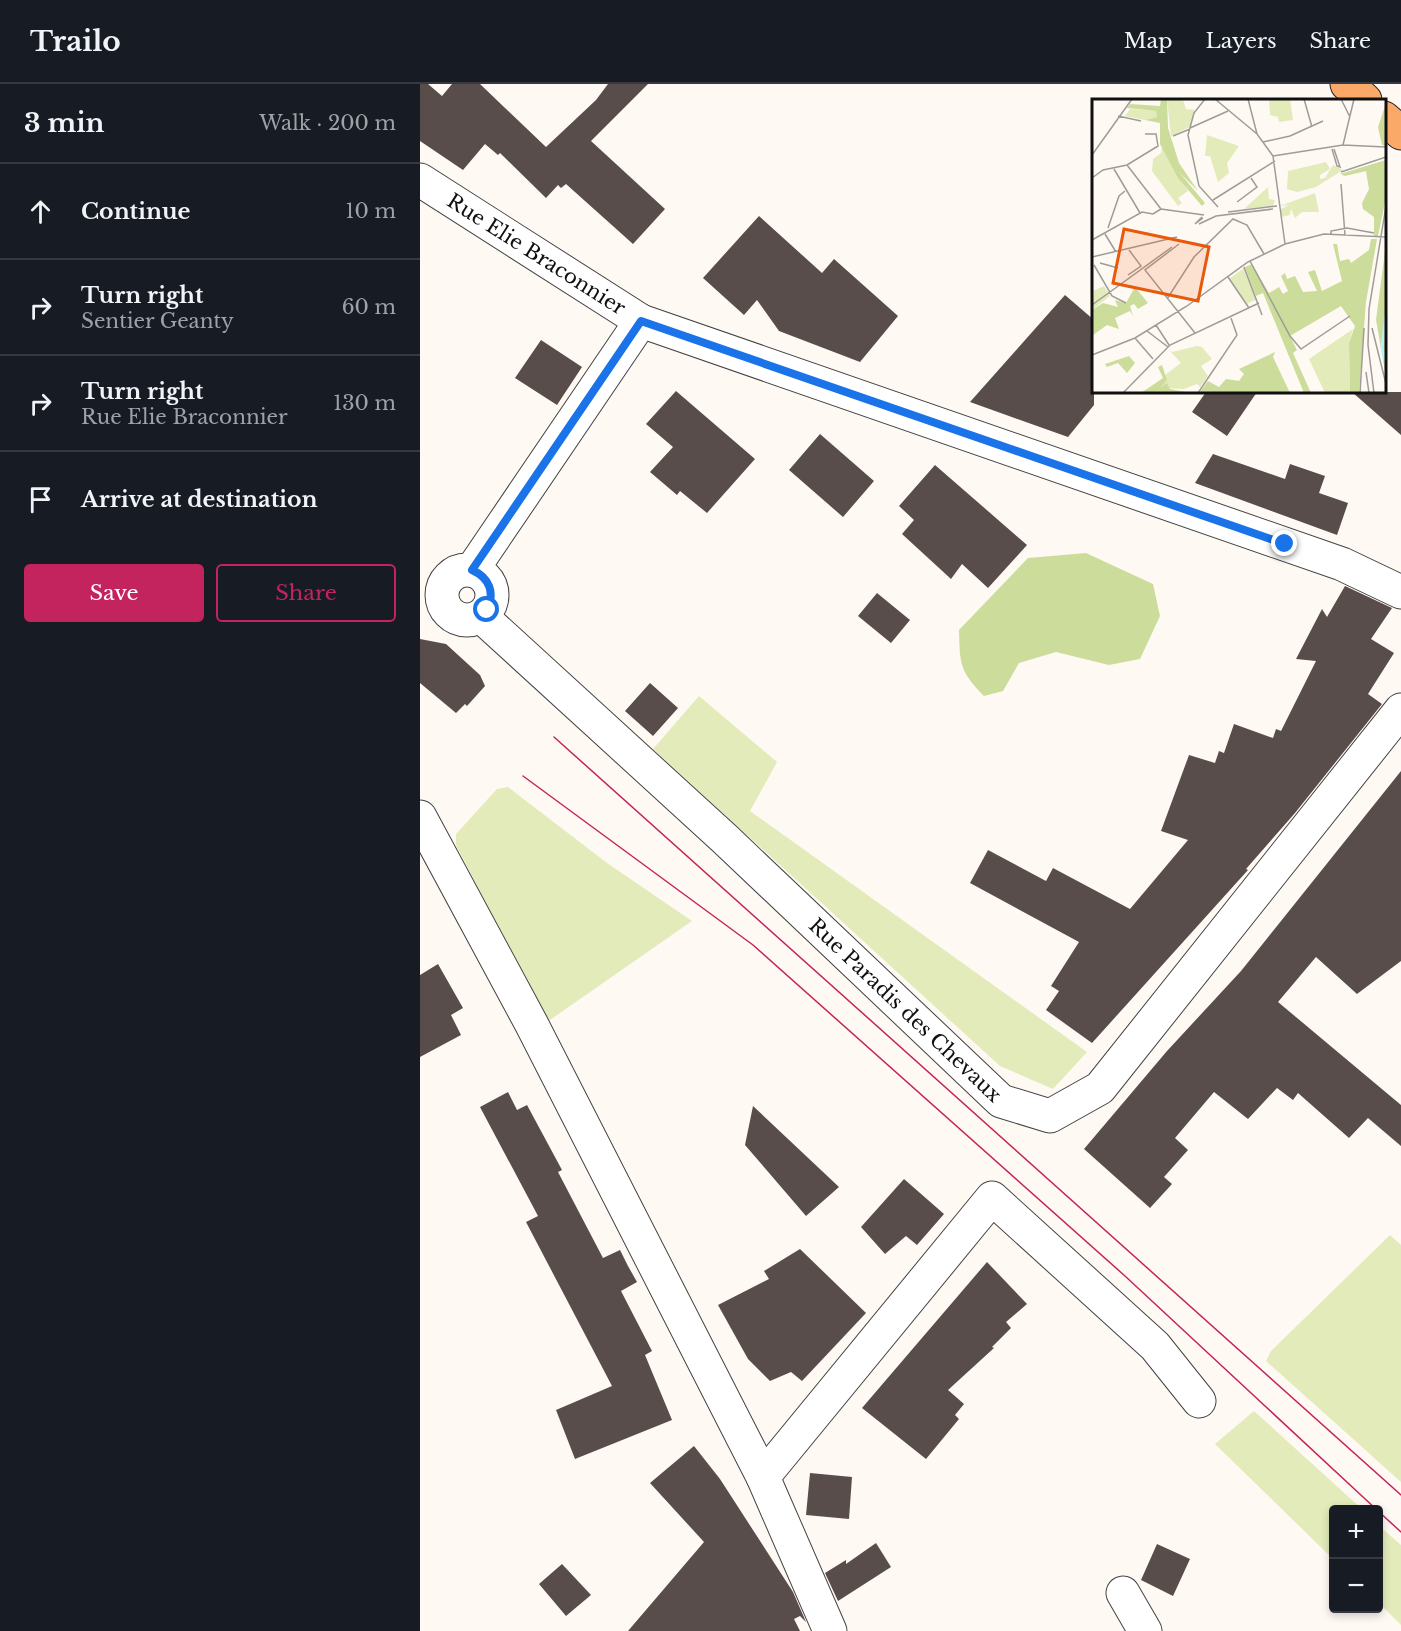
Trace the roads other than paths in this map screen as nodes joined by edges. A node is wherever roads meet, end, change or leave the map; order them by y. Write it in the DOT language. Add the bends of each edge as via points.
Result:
graph roads {
  1 [pos="1347,84"];
  2 [pos="1364,99"];
  3 [pos="1386,120"];
  4 [pos="1401,133"];
  5 [pos="420,180"];
  6 [pos="641,321"];
  7 [pos="1401,592"];
  8 [pos="440,596"];
  9 [pos="481,616"];
  10 [pos="1401,711"];
  11 [pos="420,817"];
  12 [pos="1198,1401"];
  13 [pos="763,1477"];
  14 [pos="1123,1593"];
  15 [pos="830,1631"];
  16 [pos="1145,1631"];
  1 -- 2 [label="main road"];
  3 -- 4 [label="main road"];
  5 -- 6 [label="street, Rue Elie Braconnier"];
  6 -- 7 [label="street, Rue Elie Braconnier" via="1342,564"];
  6 -- 8 [label="street"];
  8 -- 9 [label="street" via="458,618"];
  8 -- 9 [label="street" via="486,579 492,594"];
  9 -- 10 [label="street, Rue Paradis des Chevaux" via="725,839 1001,1101 1050,1116 1100,1089"];
  11 -- 13 [label="street" via="531,1023"];
  12 -- 13 [label="street" via="1155,1346 992,1198"];
  13 -- 15 [label="street"];
  14 -- 16 [label="street"];
}
